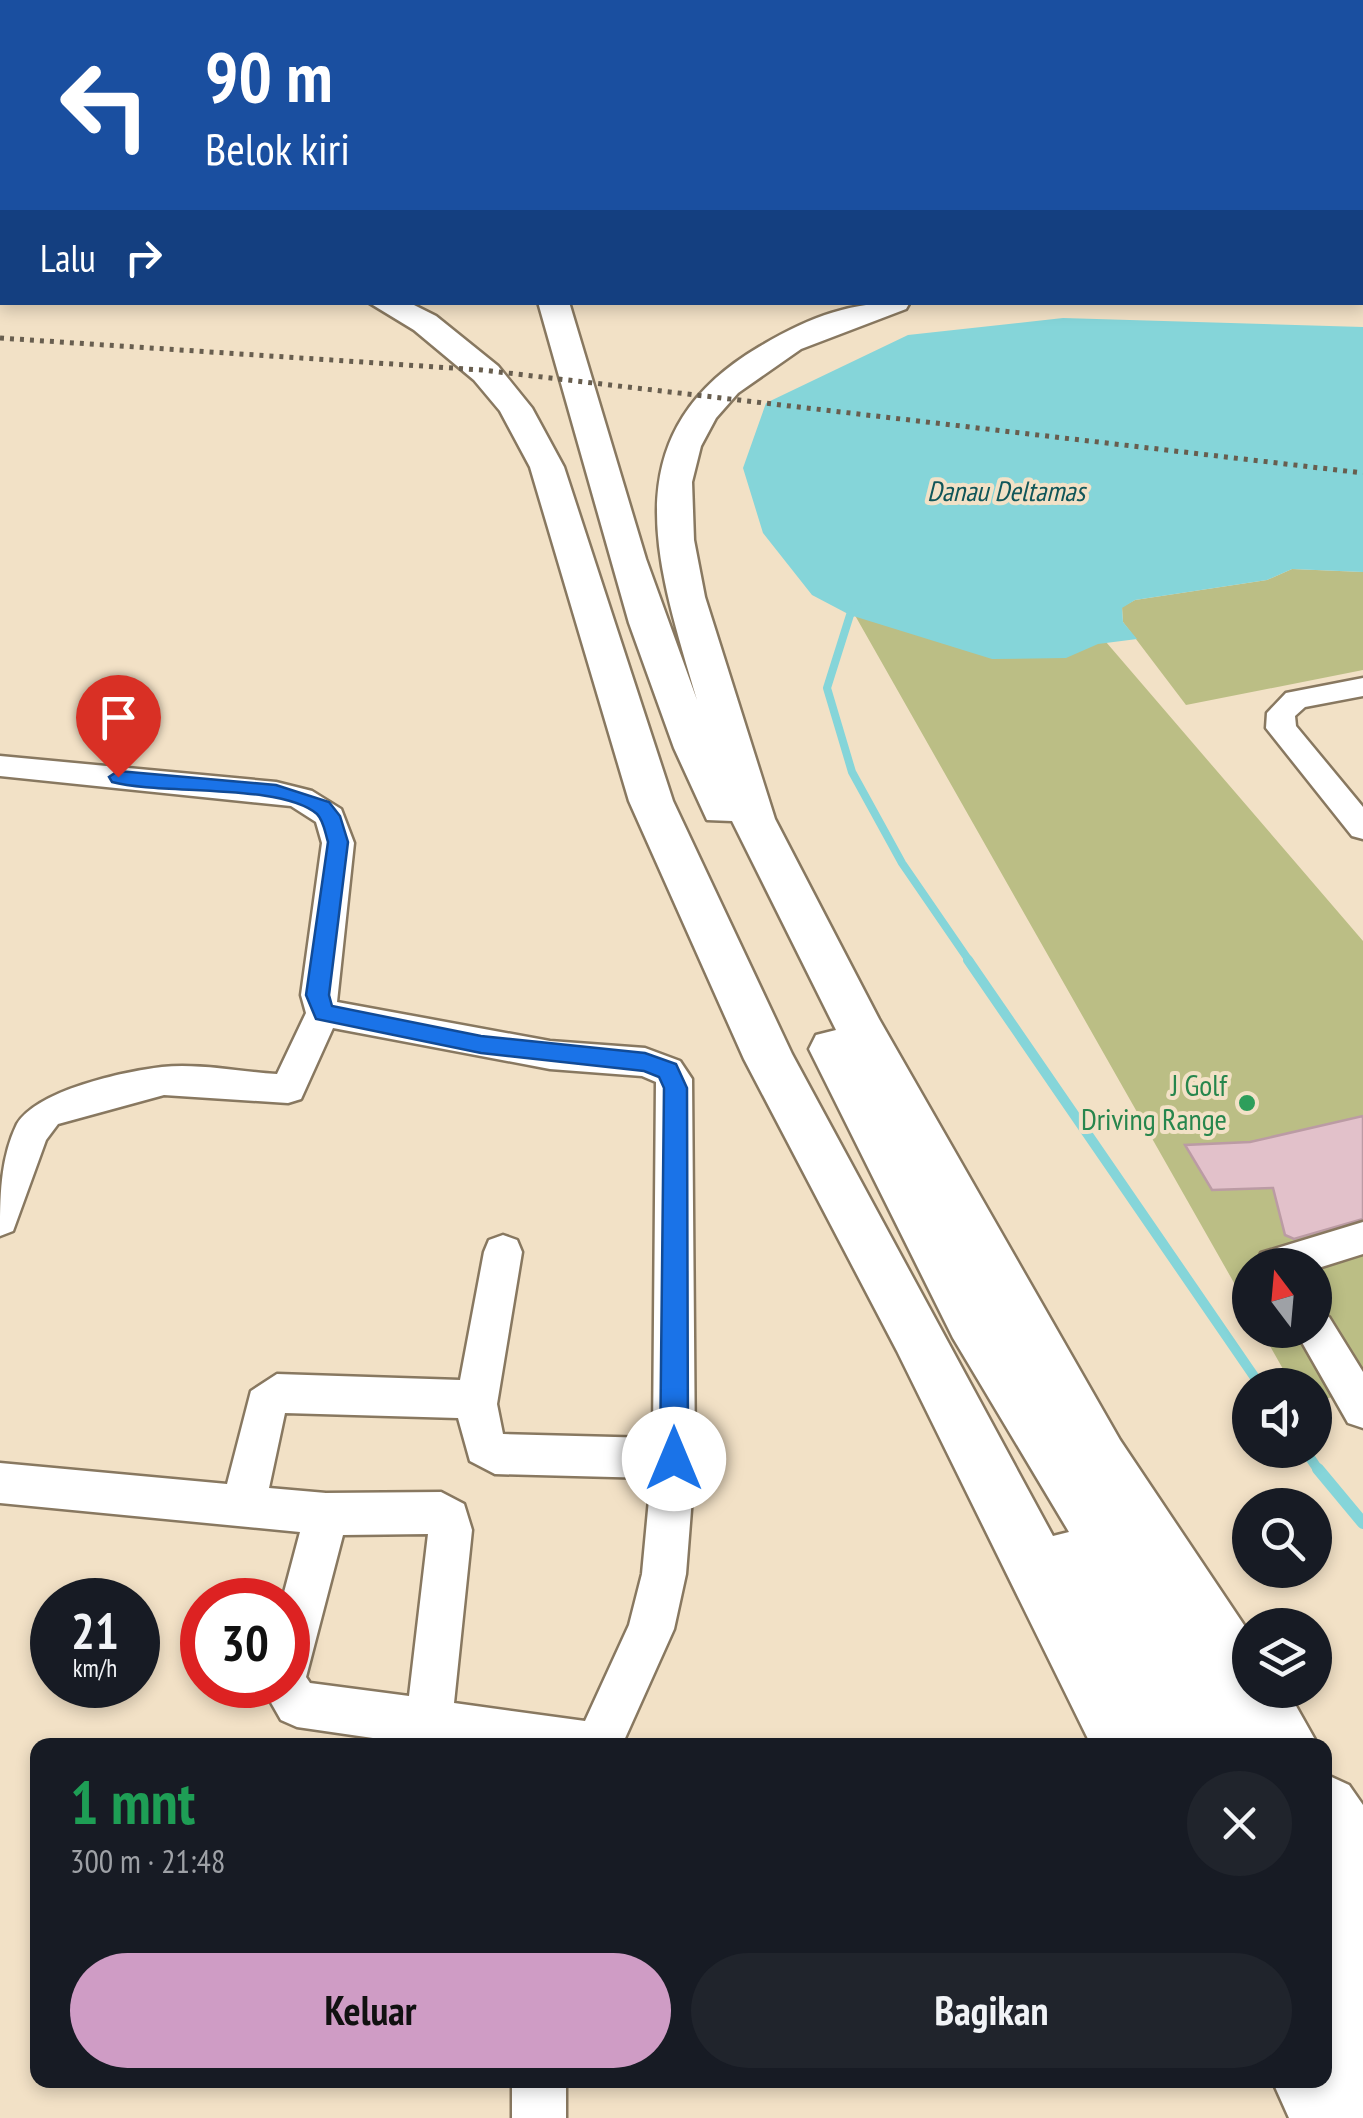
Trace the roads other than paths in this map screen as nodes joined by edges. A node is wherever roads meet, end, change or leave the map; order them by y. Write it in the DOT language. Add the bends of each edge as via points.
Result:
graph roads {
  1 [pos="388,305"];
  2 [pos="531,305"];
  3 [pos="554,305"];
  4 [pos="886,305"];
  5 [pos="608,636"];
  6 [pos="1363,687"];
  7 [pos="0,766"];
  8 [pos="1363,828"];
  9 [pos="324,1013"];
  10 [pos="0,1220"];
  11 [pos="1363,1238"];
  12 [pos="1330,1248"];
  13 [pos="503,1252"];
  14 [pos="1326,1348"];
  15 [pos="476,1404"];
  16 [pos="1363,1408"];
  17 [pos="674,1459"];
  18 [pos="0,1483"];
  19 [pos="244,1506"];
  20 [pos="326,1514"];
  21 [pos="310,1578"];
  22 [pos="310,1706"];
  23 [pos="429,1722"];
  24 [pos="538,1738"];
  25 [pos="601,1738"];
  26 [pos="1123,1738"];
  27 [pos="1171,1738"];
  28 [pos="1229,1738"];
  29 [pos="1279,1738"];
  30 [pos="1332,1820"];
  31 [pos="1363,1868"];
  32 [pos="1332,1905"];
  33 [pos="1363,1954"];
  34 [pos="1332,2010"];
  35 [pos="1363,2063"];
  36 [pos="540,2088"];
  37 [pos="1314,2088"];
  38 [pos="539,2118"];
  39 [pos="1331,2118"];
  1 -- 5 [label="highway" via="451,341 514,408 547,467"];
  2 -- 5 [label="highway"];
  3 -- 28 [label="highway" via="614,517 690,742 836,1053 973,1320"];
  4 -- 29 [label="highway" via="780,348 725,388 694,425 673,502 686,597 753,819 860,1029 1099,1460"];
  5 -- 26 [label="highway" via="651,801 768,1059"];
  5 -- 27 [label="highway" via="798,1061 1035,1511"];
  6 -- 8 [label="street" via="1296,700 1281,713 1281,728"];
  7 -- 9 [label="street" via="276,792 322,807 338,842 318,995"];
  9 -- 10 [label="street" via="288,1089 164,1081 45,1114 30,1134"];
  9 -- 17 [label="street" via="481,1044 645,1062 668,1071 675,1088"];
  11 -- 12 [label="street"];
  13 -- 15 [label="street"];
  14 -- 16 [label="street"];
  15 -- 17 [label="street" via="484,1447 496,1454"];
  15 -- 19 [label="street" via="271,1395"];
  17 -- 25 [label="street" via="664,1574 651,1629"];
  18 -- 19 [label="street"];
  19 -- 20 [label="street"];
  20 -- 21 [label="street"];
  20 -- 23 [label="street" via="434,1512 448,1519"];
  22 -- 23 [label="street"];
  23 -- 24 [label="street"];
  30 -- 31 [label="highway"];
  32 -- 33 [label="highway"];
  34 -- 35 [label="highway"];
  36 -- 38 [label="street"];
  37 -- 39 [label="highway"];
}
